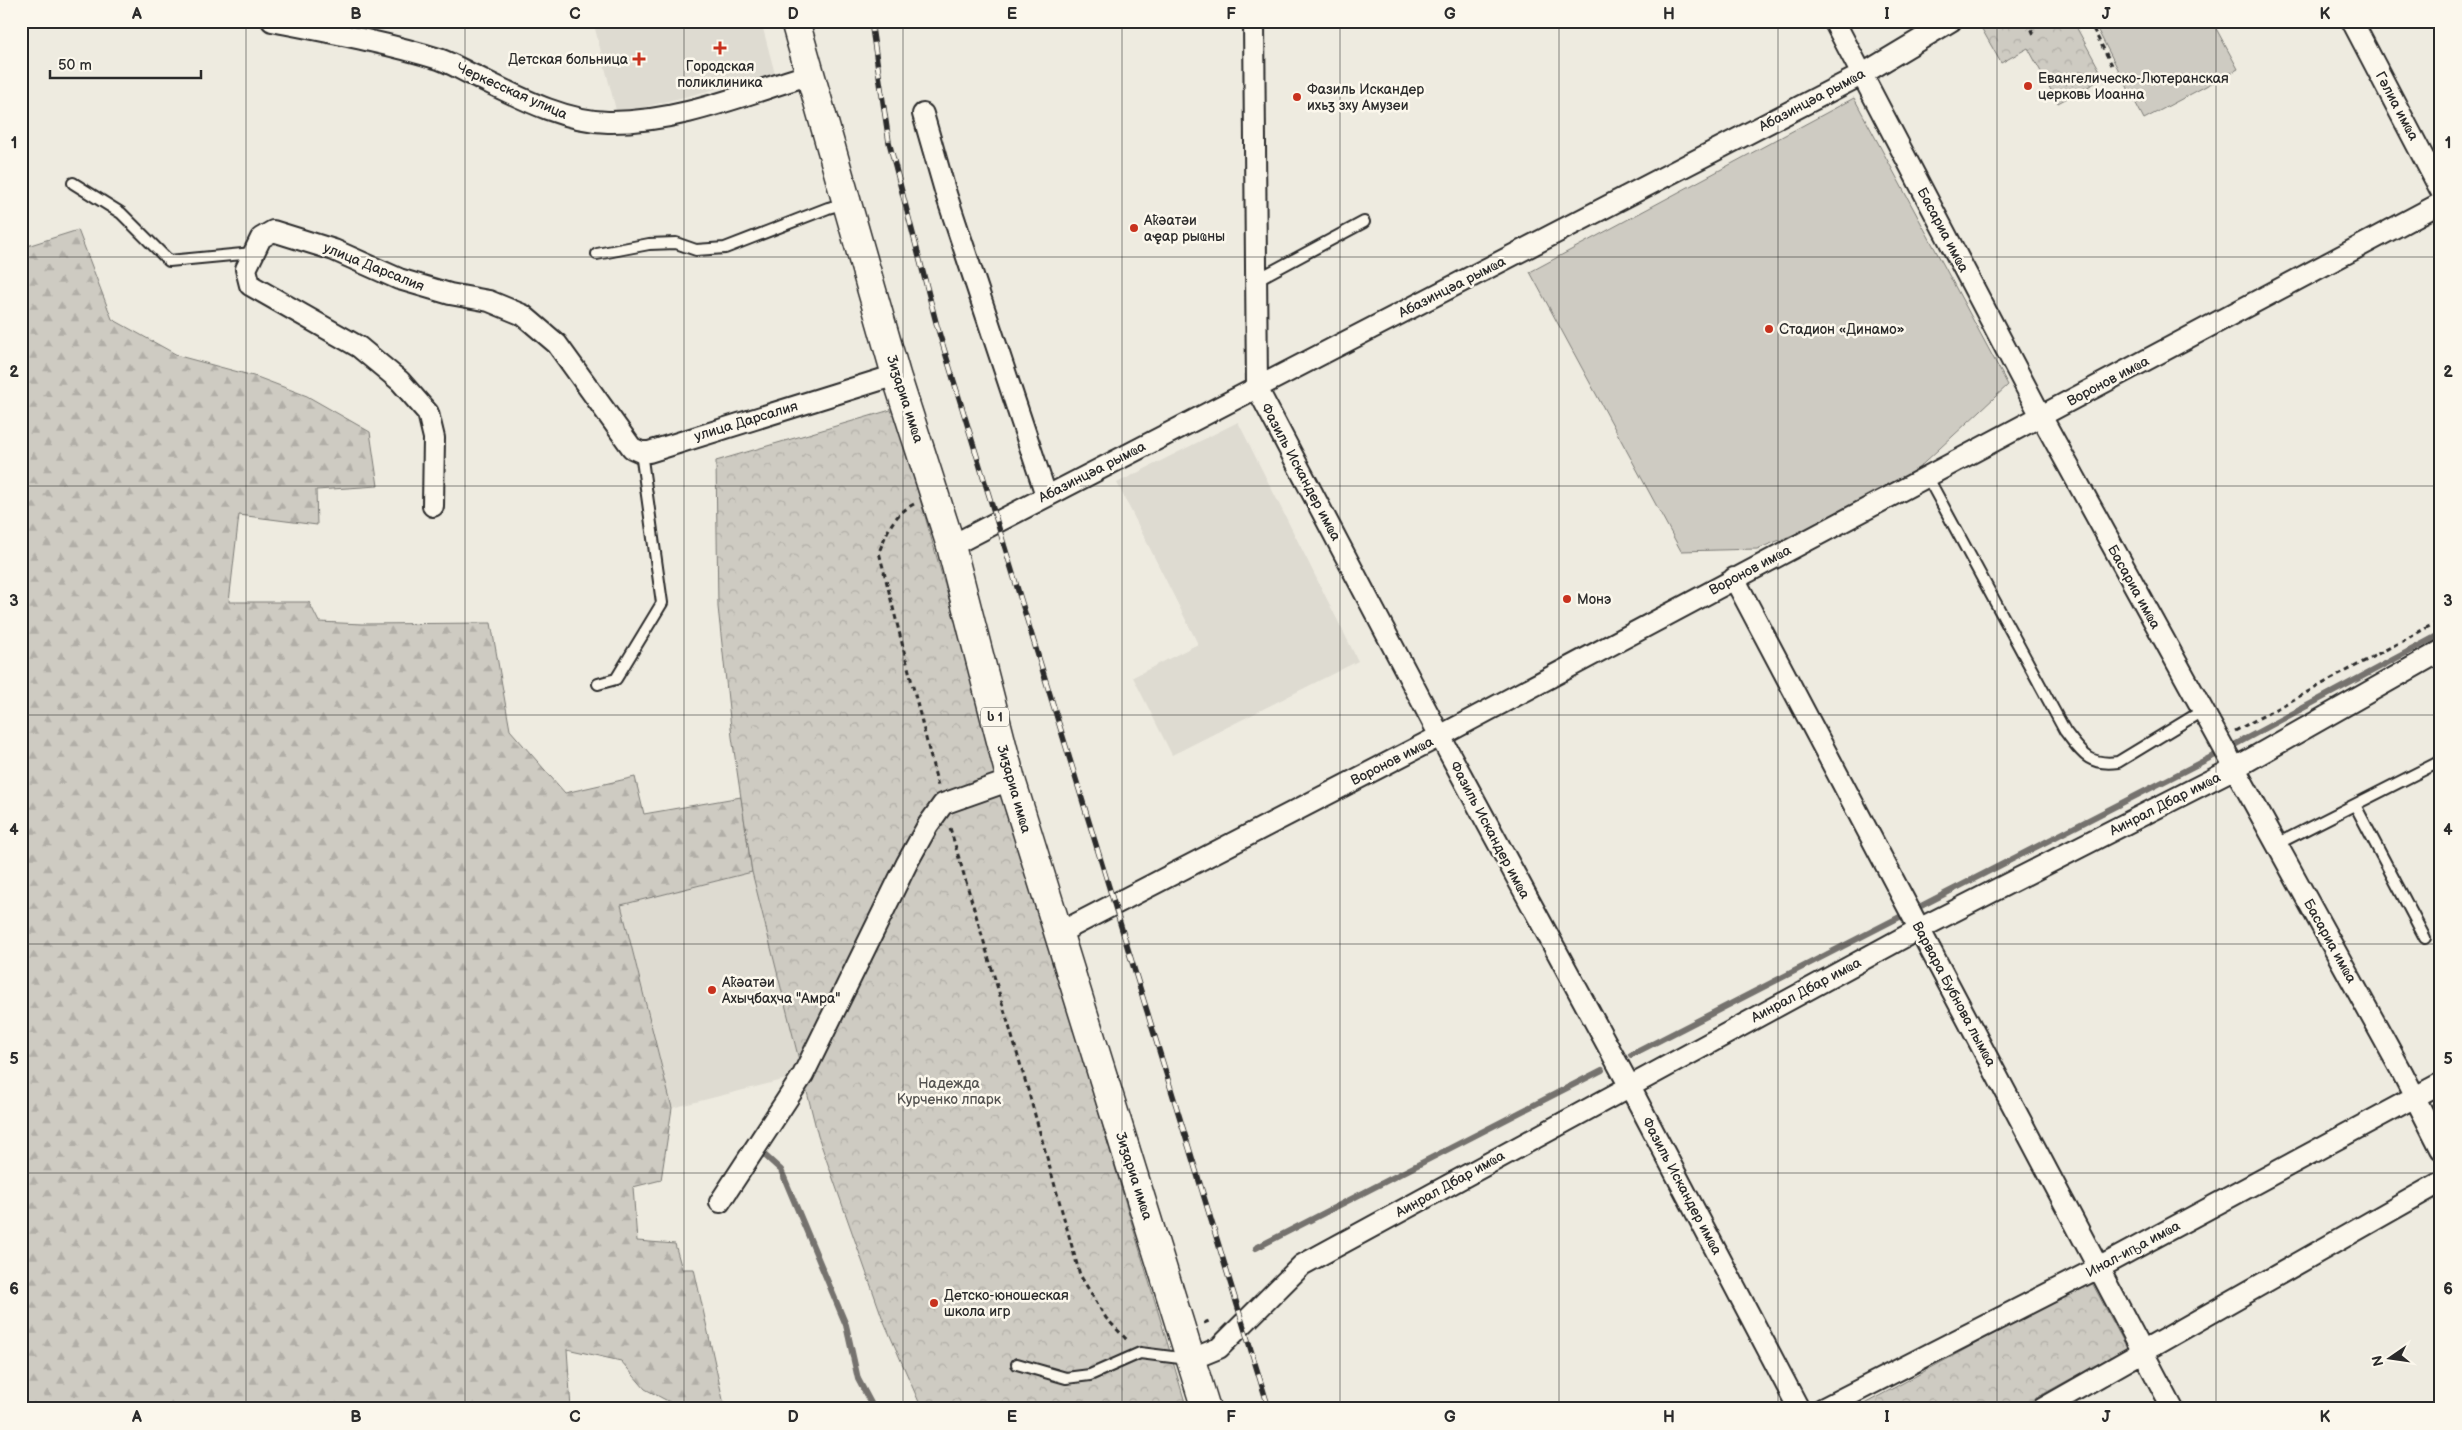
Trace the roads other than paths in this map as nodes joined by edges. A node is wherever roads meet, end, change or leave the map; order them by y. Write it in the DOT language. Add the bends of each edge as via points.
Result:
graph roads {
  1 [pos="272,21"];
  2 [pos="795,21"];
  3 [pos="1254,21"];
  4 [pos="1834,21"];
  5 [pos="1951,21"];
  6 [pos="2352,21"];
  7 [pos="811,74"];
  8 [pos="1861,75"];
  9 [pos="923,114"];
  10 [pos="74,184"];
  11 [pos="2441,191"];
  12 [pos="847,203"];
  13 [pos="2441,203"];
  14 [pos="1364,222"];
  15 [pos="253,253"];
  16 [pos="597,254"];
  17 [pos="1256,280"];
  18 [pos="896,375"];
  19 [pos="1257,388"];
  20 [pos="2041,416"];
  21 [pos="641,452"];
  22 [pos="1928,478"];
  23 [pos="1046,495"];
  24 [pos="433,506"];
  25 [pos="951,546"];
  26 [pos="1734,578"];
  27 [pos="2441,651"];
  28 [pos="598,684"];
  29 [pos="2202,711"];
  30 [pos="1440,736"];
  31 [pos="2441,761"];
  32 [pos="2236,768"];
  33 [pos="1011,780"];
  34 [pos="2355,805"];
  35 [pos="2277,844"];
  36 [pos="1919,929"];
  37 [pos="1057,934"];
  38 [pos="2425,938"];
  39 [pos="2441,1083"];
  40 [pos="1629,1086"];
  41 [pos="2414,1097"];
  42 [pos="2441,1149"];
  43 [pos="2441,1182"];
  44 [pos="720,1202"];
  45 [pos="2098,1268"];
  46 [pos="2142,1351"];
  47 [pos="1192,1360"];
  48 [pos="1017,1364"];
  49 [pos="1206,1409"];
  50 [pos="1799,1409"];
  51 [pos="1822,1409"];
  52 [pos="2042,1409"];
  53 [pos="2173,1409"];
  1 -- 7 [label="street, Черкесская улица" via="366,39 441,59 576,120 647,120 686,113"];
  2 -- 7 [label="highway, Ӡиӡариа имҩа / ს 1"];
  3 -- 17 [label="street, Фазиль Искандер имҩа"];
  4 -- 8 [label="street, Басариа имҩа"];
  5 -- 8 [label="street, Абазинцәа рымҩа"];
  6 -- 11 [label="street, Гәлиа имҩа"];
  7 -- 12 [label="highway, Ӡиӡариа имҩа / ს 1"];
  8 -- 19 [label="street, Абазинцәа рымҩа"];
  8 -- 20 [label="street, Басариа имҩа"];
  9 -- 23 [label="street" via="946,194"];
  10 -- 15 [label="lane" via="121,213 169,261"];
  12 -- 16 [label="lane" via="725,248 696,250 676,243 649,244"];
  12 -- 18 [label="highway, Ӡиӡариа имҩа / ს 1"];
  13 -- 20 [label="street, Воронов имҩа"];
  14 -- 17 [label="lane"];
  15 -- 21 [label="street, улица Дарсалия" via="261,238 272,231 334,250 399,280 489,301 523,315 557,344 632,448"];
  15 -- 24 [label="street, улица Дарсалия" via="246,269 250,284 359,347 400,381 428,414 434,438"];
  17 -- 19 [label="street, Фазиль Искандер имҩа"];
  18 -- 21 [label="street, улица Дарсалия"];
  18 -- 25 [label="highway, Ӡиӡариа имҩа / ს 1"];
  19 -- 23 [label="street, Абазинцәа рымҩа"];
  19 -- 30 [label="street, Фазиль Искандер имҩа"];
  20 -- 22 [label="street, Воронов имҩа"];
  20 -- 29 [label="street, Басариа имҩа"];
  21 -- 28 [label="lane" via="662,603 616,679"];
  22 -- 26 [label="street, Воронов имҩа"];
  22 -- 29 [label="lane" via="2064,731 2085,757 2103,764 2118,762"];
  23 -- 25 [label="street, Абазинцәа рымҩа"];
  25 -- 33 [label="highway, Ӡиӡариа имҩа / ს 1"];
  26 -- 30 [label="street, Воронов имҩа"];
  26 -- 36 [label="street, Варвара Бубнова лымҩа"];
  27 -- 32 [label="street, Аинрал Дбар имҩа"];
  29 -- 32 [label="street, Басариа имҩа"];
  30 -- 37 [label="street, Воронов имҩа"];
  30 -- 40 [label="street, Фазиль Искандер имҩа"];
  31 -- 34 [label="lane"];
  32 -- 35 [label="street, Басариа имҩа"];
  32 -- 36 [label="street, Аинрал Дбар имҩа"];
  33 -- 37 [label="highway, Ӡиӡариа имҩа / ს 1"];
  33 -- 44 [label="street" via="943,804 928,825 803,1075"];
  34 -- 35 [label="lane"];
  34 -- 38 [label="lane"];
  35 -- 41 [label="street, Басариа имҩа"];
  36 -- 40 [label="street, Аинрал Дбар имҩа"];
  36 -- 45 [label="street, Варвара Бубнова лымҩа"];
  37 -- 47 [label="highway, Ӡиӡариа имҩа / ს 1"];
  39 -- 41 [label="street, Инал-иҧа имҩа"];
  40 -- 47 [label="street, Аинрал Дбар имҩа" via="1302,1265 1219,1348"];
  40 -- 50 [label="street, Фазиль Искандер имҩа"];
  41 -- 42 [label="street, Басариа имҩа"];
  41 -- 45 [label="street, Инал-иҧа имҩа"];
  43 -- 46 [label="street"];
  45 -- 46 [label="street, Варвара Бубнова лымҩа"];
  45 -- 51 [label="street, Инал-иҧа имҩа"];
  46 -- 52 [label="street"];
  46 -- 53 [label="street, Варвара Бубнова лымҩа"];
  47 -- 48 [label="lane" via="1140,1353 1090,1375 1066,1378"];
  47 -- 49 [label="highway, Ӡиӡариа имҩа / ს 1"];
}
